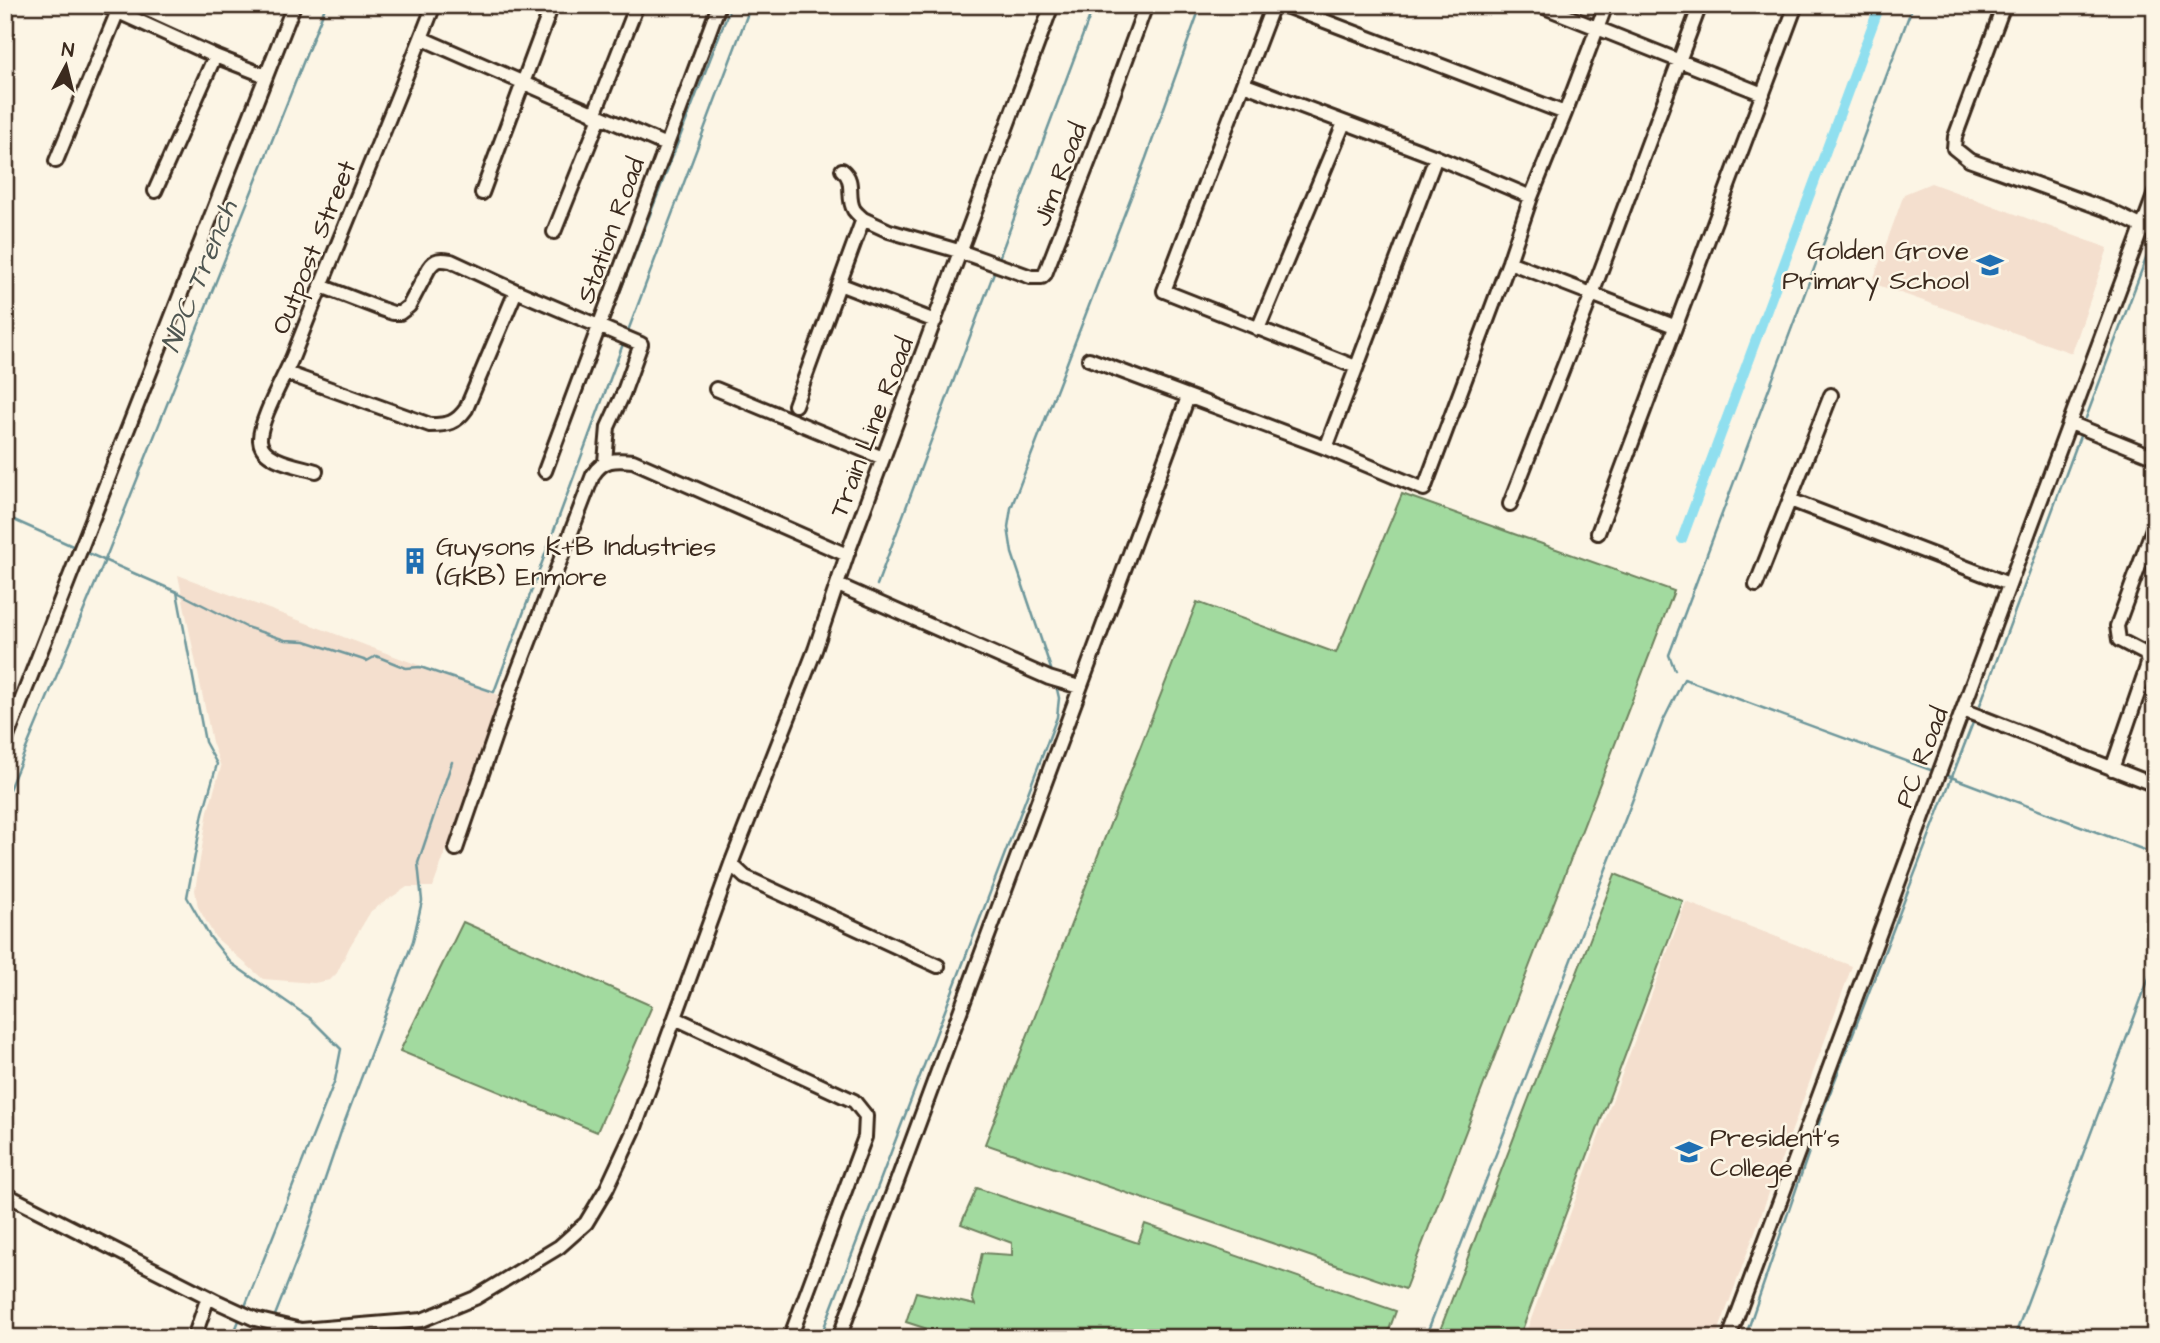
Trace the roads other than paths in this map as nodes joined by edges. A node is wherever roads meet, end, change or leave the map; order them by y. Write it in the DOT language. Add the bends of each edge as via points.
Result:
graph roads {
  1 [pos="103,5"];
  2 [pos="293,5"];
  3 [pos="434,5"];
  4 [pos="552,5"];
  5 [pos="637,5"];
  6 [pos="719,5"];
  7 [pos="1146,5"];
  8 [pos="1273,5"];
  9 [pos="1283,5"];
  10 [pos="1539,5"];
  11 [pos="1605,5"];
  12 [pos="1700,5"];
  13 [pos="1796,5"];
  14 [pos="2004,5"];
  15 [pos="1050,6"];
  16 [pos="119,8"];
  17 [pos="1597,28"];
  18 [pos="421,38"];
  19 [pos="215,56"];
  20 [pos="1679,61"];
  21 [pos="266,76"];
  22 [pos="523,82"];
  23 [pos="1243,84"];
  24 [pos="1763,94"];
  25 [pos="1565,113"];
  26 [pos="597,116"];
  27 [pos="1344,123"];
  28 [pos="666,145"];
  29 [pos="1436,157"];
  30 [pos="56,161"];
  31 [pos="842,170"];
  32 [pos="155,191"];
  33 [pos="482,193"];
  34 [pos="2155,193"];
  35 [pos="1531,197"];
  36 [pos="863,219"];
  37 [pos="2141,228"];
  38 [pos="554,232"];
  39 [pos="2155,233"];
  40 [pos="961,251"];
  41 [pos="1510,262"];
  42 [pos="839,285"];
  43 [pos="321,286"];
  44 [pos="516,291"];
  45 [pos="1592,293"];
  46 [pos="936,321"];
  47 [pos="599,326"];
  48 [pos="1674,326"];
  49 [pos="1258,329"];
  50 [pos="1089,359"];
  51 [pos="1356,367"];
  52 [pos="286,373"];
  53 [pos="716,389"];
  54 [pos="1830,395"];
  55 [pos="1188,397"];
  56 [pos="795,405"];
  57 [pos="2070,423"];
  58 [pos="1326,447"];
  59 [pos="2155,457"];
  60 [pos="883,458"];
  61 [pos="605,462"];
  62 [pos="316,471"];
  63 [pos="545,471"];
  64 [pos="1790,500"];
  65 [pos="1510,504"];
  66 [pos="2155,523"];
  67 [pos="1598,533"];
  68 [pos="847,555"];
  69 [pos="2009,584"];
  70 [pos="838,585"];
  71 [pos="1756,585"];
  72 [pos="1079,687"];
  73 [pos="1964,710"];
  74 [pos="5,742"];
  75 [pos="2112,769"];
  76 [pos="2155,785"];
  77 [pos="456,849"];
  78 [pos="731,864"];
  79 [pos="938,966"];
  80 [pos="675,1018"];
  81 [pos="5,1194"];
  82 [pos="208,1297"];
  83 [pos="330,1333"];
  84 [pos="194,1338"];
  85 [pos="790,1338"];
  86 [pos="839,1338"];
  87 [pos="1729,1338"];
  1 -- 16 [label="street"];
  2 -- 21 [label="street"];
  3 -- 18 [label="street, Outpost Street"];
  4 -- 22 [label="street"];
  5 -- 26 [label="street"];
  6 -- 28 [label="street, Station Road"];
  7 -- 40 [label="street, Jim Road" via="1045,274 1036,278"];
  8 -- 23 [label="street"];
  9 -- 25 [label="street"];
  10 -- 17 [label="street"];
  11 -- 17 [label="street"];
  12 -- 20 [label="street"];
  13 -- 24 [label="street"];
  14 -- 37 [label="street" via="1954,148 1969,160 2110,211"];
  15 -- 40 [label="street, Train Line Road"];
  16 -- 19 [label="street"];
  16 -- 30 [label="street"];
  17 -- 20 [label="street"];
  17 -- 25 [label="street"];
  18 -- 22 [label="street"];
  18 -- 43 [label="street, Outpost Street"];
  19 -- 21 [label="street"];
  19 -- 32 [label="street"];
  20 -- 24 [label="street"];
  20 -- 45 [label="street"];
  21 -- 74 [label="street"];
  22 -- 26 [label="street"];
  22 -- 33 [label="street"];
  23 -- 27 [label="street"];
  23 -- 49 [label="street" via="1164,291"];
  24 -- 48 [label="street"];
  25 -- 35 [label="street"];
  26 -- 28 [label="street"];
  26 -- 38 [label="street"];
  27 -- 29 [label="street"];
  27 -- 49 [label="street"];
  28 -- 47 [label="street, Station Road"];
  29 -- 35 [label="street"];
  29 -- 51 [label="street"];
  31 -- 36 [label="street" via="850,181 854,210"];
  34 -- 37 [label="street, PC Road"];
  35 -- 41 [label="street"];
  36 -- 40 [label="street, Jim Road"];
  36 -- 42 [label="street"];
  37 -- 39 [label="street"];
  37 -- 57 [label="street, PC Road"];
  40 -- 46 [label="street, Train Line Road"];
  41 -- 45 [label="street"];
  41 -- 58 [label="street" via="1424,489"];
  42 -- 46 [label="street"];
  42 -- 56 [label="street"];
  43 -- 44 [label="street" via="400,313 440,259"];
  43 -- 52 [label="street, Outpost Street"];
  44 -- 47 [label="street"];
  44 -- 52 [label="street" via="466,409 457,421 446,425 430,425"];
  45 -- 48 [label="street"];
  45 -- 65 [label="street"];
  46 -- 60 [label="street, Train Line Road"];
  47 -- 61 [label="street" via="641,344 608,427"];
  47 -- 63 [label="street, Station Road"];
  48 -- 67 [label="street"];
  49 -- 51 [label="street"];
  50 -- 55 [label="street"];
  51 -- 58 [label="street"];
  52 -- 62 [label="street, Outpost Street" via="262,426 262,449 268,456"];
  53 -- 60 [label="street"];
  54 -- 64 [label="street"];
  55 -- 58 [label="street"];
  55 -- 72 [label="street"];
  57 -- 59 [label="street"];
  57 -- 69 [label="street, PC Road"];
  60 -- 68 [label="street, Train Line Road"];
  61 -- 68 [label="street" via="633,461"];
  61 -- 77 [label="street" via="593,475 510,689"];
  64 -- 69 [label="street"];
  64 -- 71 [label="street"];
  66 -- 75 [label="street" via="2117,626 2119,640 2146,654 2148,664"];
  68 -- 70 [label="street, Train Line Road"];
  69 -- 73 [label="street, PC Road"];
  70 -- 72 [label="street"];
  70 -- 78 [label="street, Train Line Road"];
  72 -- 86 [label="street"];
  73 -- 75 [label="street"];
  73 -- 87 [label="street, PC Road"];
  75 -- 76 [label="street"];
  78 -- 79 [label="street" via="745,877"];
  78 -- 80 [label="street, Train Line Road"];
  80 -- 83 [label="street, Train Line Road" via="635,1130 586,1223 559,1247 475,1297 422,1320"];
  80 -- 85 [label="street" via="854,1101 866,1115 865,1137"];
  81 -- 82 [label="street, Train Line Road"];
  82 -- 83 [label="street, Train Line Road" via="256,1319"];
  82 -- 84 [label="street"];
}
